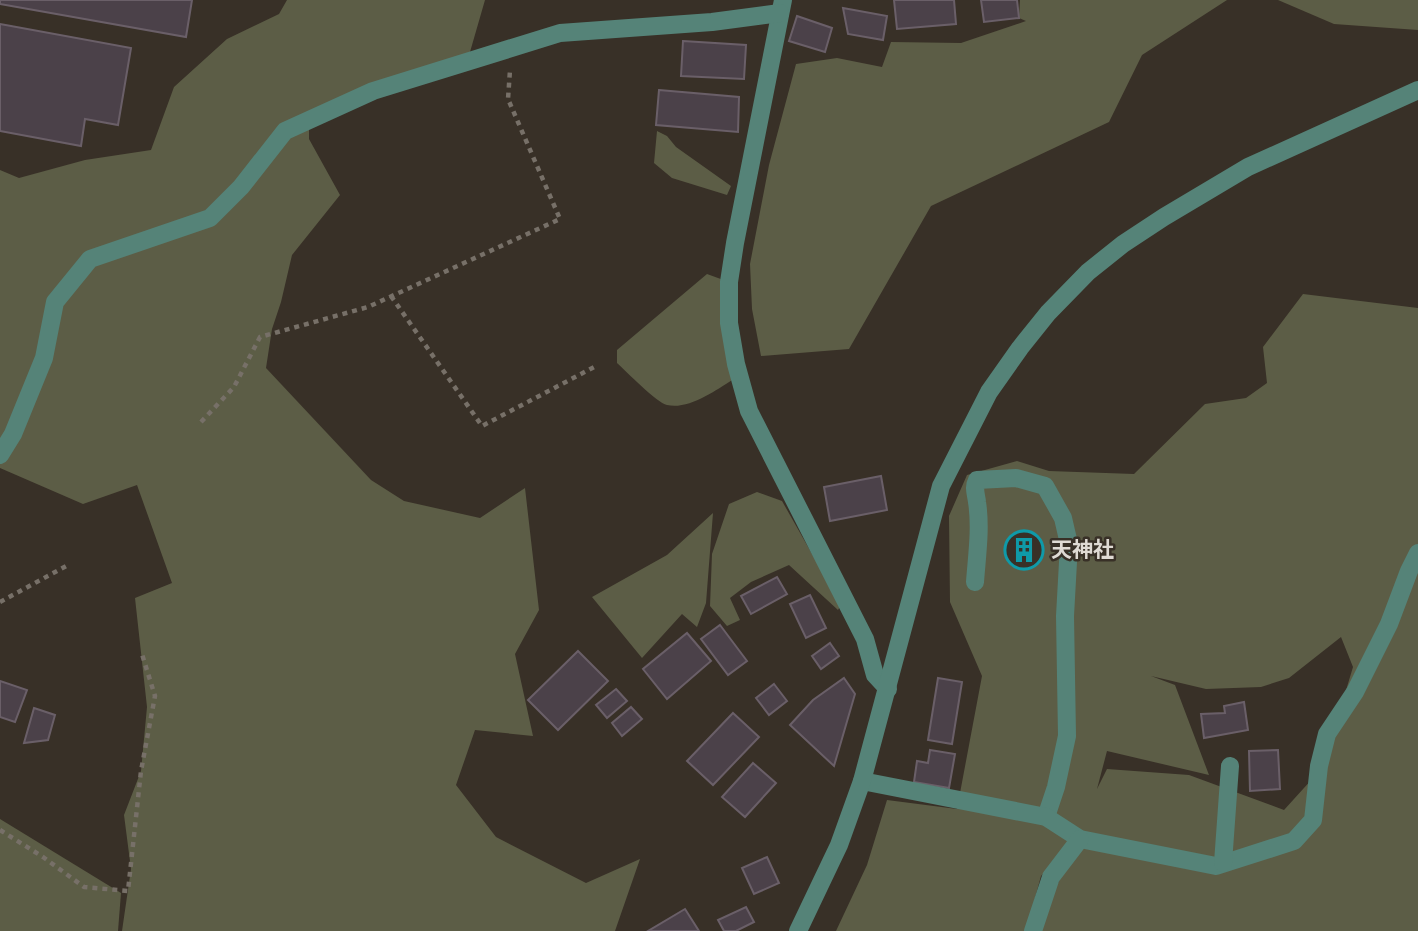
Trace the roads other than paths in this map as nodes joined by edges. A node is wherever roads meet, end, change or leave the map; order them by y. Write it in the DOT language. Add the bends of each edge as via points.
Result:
graph roads {
  1 [pos="782,7"];
  2 [pos="1418,90"];
  3 [pos="0,456"];
  4 [pos="1418,553"];
  5 [pos="975,582"];
  6 [pos="887,690"];
  7 [pos="1230,766"];
  8 [pos="862,780"];
  9 [pos="1046,817"];
  10 [pos="1080,839"];
  11 [pos="1223,863"];
  12 [pos="798,931"];
  13 [pos="1033,931"];
  1 -- 3 [label="street" via="712,22 560,33 373,91 285,131 210,218 90,260 55,302 44,358"];
  1 -- 6 [label="street" via="735,243 729,323 749,411 865,639 875,676"];
  2 -- 6 [label="street" via="1203,192 1123,244 1048,313 989,392 940,486"];
  4 -- 11 [label="street" via="1355,692 1327,734 1313,820 1294,841"];
  5 -- 9 [label="street" via="977,480 1016,478 1045,486 1063,518 1069,544 1067,736"];
  6 -- 8 [label="street"];
  7 -- 11 [label="street"];
  8 -- 9 [label="street"];
  8 -- 12 [label="street" via="839,845"];
  9 -- 10 [label="street"];
  10 -- 11 [label="street" via="1216,866"];
  10 -- 13 [label="street" via="1051,877"];
}
